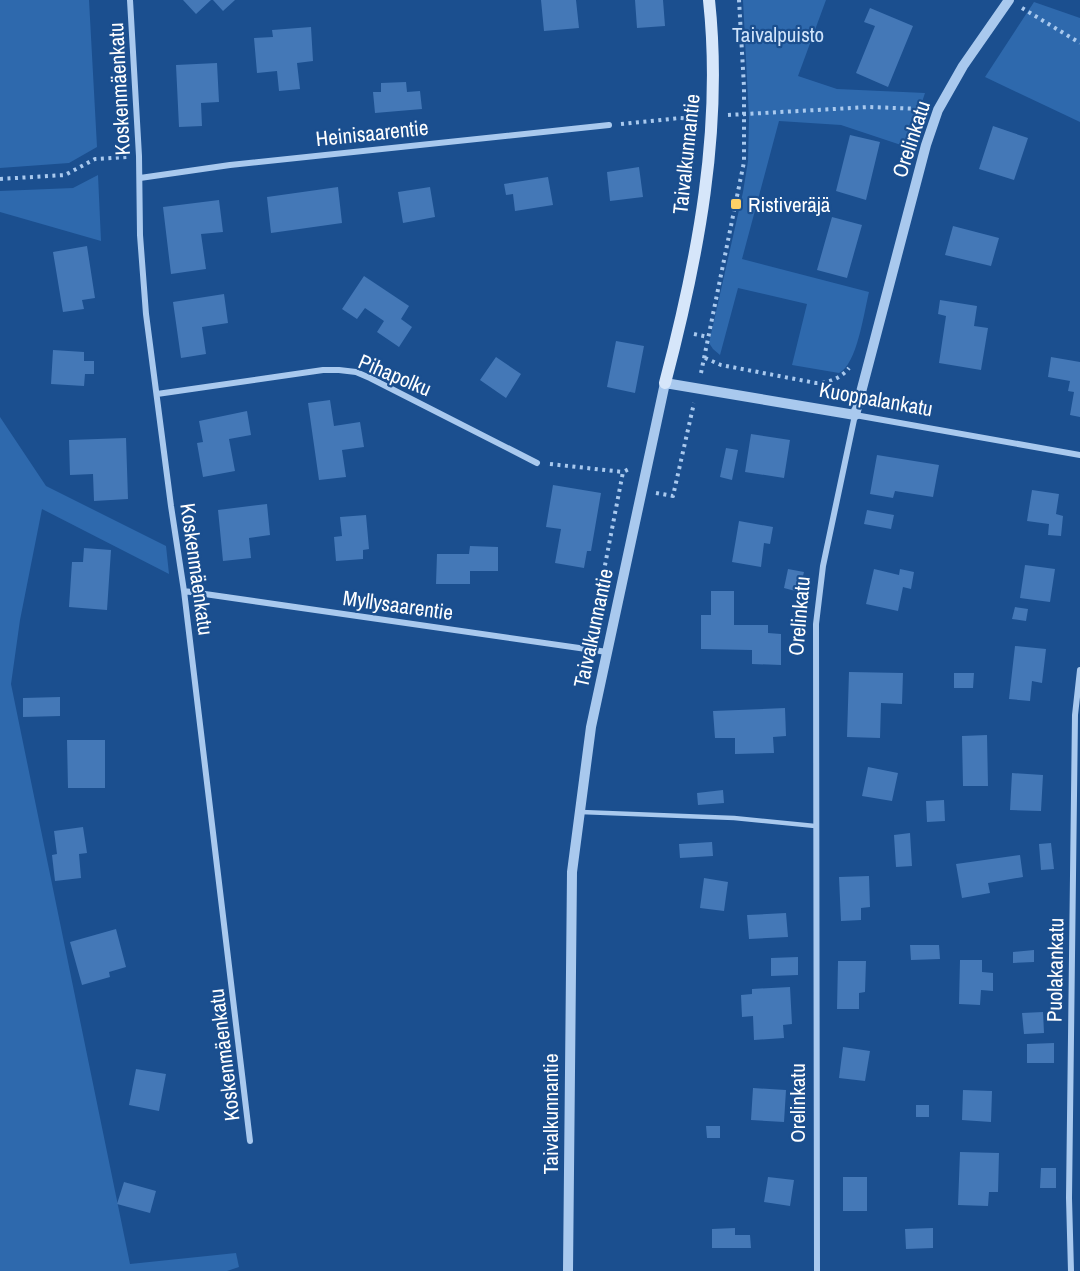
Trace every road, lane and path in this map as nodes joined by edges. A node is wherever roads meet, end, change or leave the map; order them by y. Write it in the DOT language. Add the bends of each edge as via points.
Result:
graph roads {
  1 [pos="130,0"];
  2 [pos="709,0"];
  3 [pos="739,0"];
  4 [pos="1009,0"];
  5 [pos="1022,8"];
  6 [pos="1080,43"];
  7 [pos="938,110"];
  8 [pos="744,115"];
  9 [pos="698,119"];
  10 [pos="609,125"];
  11 [pos="139,156"];
  12 [pos="140,178"];
  13 [pos="0,179"];
  14 [pos="705,358"];
  15 [pos="851,363"];
  16 [pos="665,383"];
  17 [pos="698,388"];
  18 [pos="157,394"];
  19 [pos="855,415"];
  20 [pos="1080,455"];
  21 [pos="537,463"];
  22 [pos="623,472"];
  23 [pos="673,496"];
  24 [pos="184,591"];
  25 [pos="607,652"];
  26 [pos="1080,670"];
  27 [pos="579,812"];
  28 [pos="815,826"];
  29 [pos="250,1141"];
  30 [pos="568,1271"];
  31 [pos="818,1271"];
  32 [pos="1071,1271"];
  1 -- 11 [label="street, Koskenmäenkatu"];
  2 -- 16 [label="main road, Taivalkunnantie" via="713,115 709,159 679,331"];
  3 -- 8 [label="path"];
  4 -- 7 [label="street, Orelinkatu"];
  5 -- 6 [label="path"];
  7 -- 8 [label="path" via="869,107"];
  7 -- 19 [label="street, Orelinkatu"];
  8 -- 14 [label="path" via="744,162"];
  9 -- 10 [label="path"];
  10 -- 12 [label="street, Heinisaarentie"];
  11 -- 12 [label="street, Koskenmäenkatu"];
  11 -- 13 [label="path" via="95,159 64,175"];
  12 -- 18 [label="street, Koskenmäenkatu" via="146,314"];
  14 -- 15 [label="path" via="816,383 842,375"];
  14 -- 17 [label="path"];
  16 -- 17 [label="street, Kuoppalankatu"];
  16 -- 25 [label="street, Taivalkunnantie"];
  17 -- 19 [label="street, Kuoppalankatu"];
  17 -- 23 [label="path"];
  18 -- 21 [label="street, Pihapolku" via="323,370 356,372"];
  18 -- 24 [label="street, Koskenmäenkatu"];
  19 -- 20 [label="street, Kuoppalankatu"];
  19 -- 28 [label="street, Orelinkatu" via="816,613"];
  21 -- 22 [label="path"];
  24 -- 25 [label="street, Myllysaarentie"];
  24 -- 29 [label="street, Koskenmäenkatu"];
  25 -- 27 [label="street, Taivalkunnantie"];
  26 -- 32 [label="street, Puolakankatu" via="1075,715"];
  27 -- 28 [label="lane" via="734,818"];
  27 -- 30 [label="street, Taivalkunnantie" via="572,872"];
  28 -- 31 [label="street, Orelinkatu"];
}
